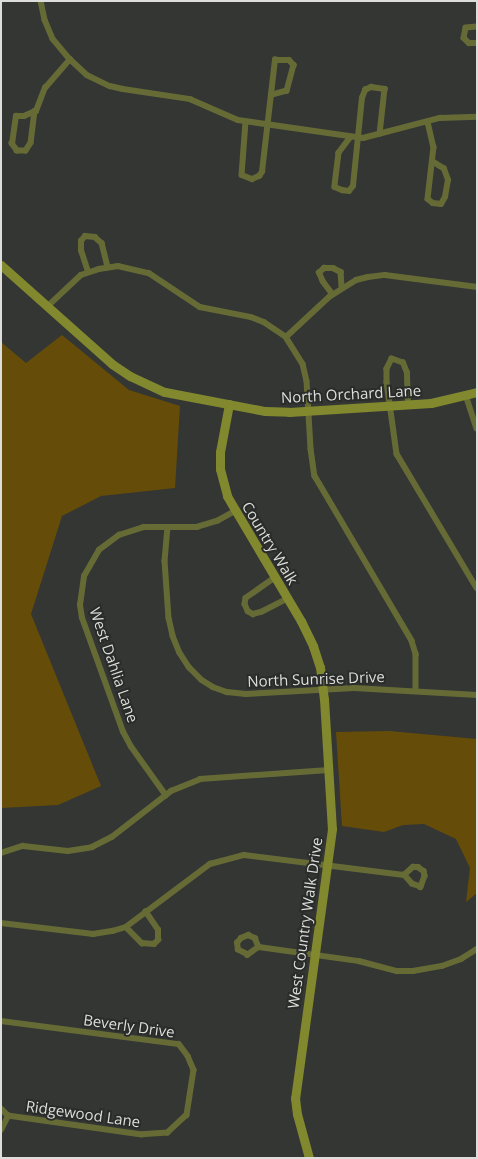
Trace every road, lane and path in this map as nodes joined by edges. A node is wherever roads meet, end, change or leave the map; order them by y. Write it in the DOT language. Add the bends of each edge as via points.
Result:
graph roads {
  1 [pos="41,1"];
  2 [pos="477,27"];
  3 [pos="477,43"];
  4 [pos="70,59"];
  5 [pos="272,95"];
  6 [pos="35,111"];
  7 [pos="477,117"];
  8 [pos="246,122"];
  9 [pos="428,122"];
  10 [pos="268,126"];
  11 [pos="380,134"];
  12 [pos="355,137"];
  13 [pos="433,162"];
  14 [pos="1,265"];
  15 [pos="108,267"];
  16 [pos="88,272"];
  17 [pos="342,287"];
  18 [pos="477,288"];
  19 [pos="332,294"];
  20 [pos="48,306"];
  21 [pos="286,337"];
  22 [pos="477,392"];
  23 [pos="466,395"];
  24 [pos="228,404"];
  25 [pos="408,405"];
  26 [pos="391,406"];
  27 [pos="309,411"];
  28 [pos="477,428"];
  29 [pos="235,512"];
  30 [pos="168,527"];
  31 [pos="274,578"];
  32 [pos="477,588"];
  33 [pos="287,599"];
  34 [pos="323,690"];
  35 [pos="416,691"];
  36 [pos="477,695"];
  37 [pos="329,770"];
  38 [pos="166,796"];
  39 [pos="1,853"];
  40 [pos="328,866"];
  41 [pos="404,875"];
  42 [pos="146,912"];
  43 [pos="1,923"];
  44 [pos="126,927"];
  45 [pos="260,947"];
  46 [pos="477,949"];
  47 [pos="315,954"];
  48 [pos="1,1021"];
  49 [pos="1,1109"];
  50 [pos="187,1115"];
  51 [pos="8,1116"];
  52 [pos="1,1130"];
  53 [pos="309,1158"];
  1 -- 4 [label="street" via="53,39"];
  2 -- 3 [label="street" via="466,28 464,38 469,43"];
  4 -- 6 [label="street" via="48,84"];
  4 -- 8 [label="street" via="87,74 110,86 190,99"];
  5 -- 5 [label="street" via="275,60 289,60 294,65 288,91"];
  5 -- 10 [label="street"];
  6 -- 6 [label="street" via="16,116 12,144 18,151 26,150 31,143"];
  7 -- 9 [label="street" via="440,118"];
  8 -- 10 [label="street"];
  8 -- 10 [label="street" via="242,175 246,178 256,178 262,172"];
  9 -- 11 [label="street"];
  9 -- 13 [label="street" via="433,138"];
  10 -- 12 [label="street"];
  11 -- 12 [label="street"];
  11 -- 12 [label="street" via="385,89 379,87 365,90"];
  12 -- 12 [label="street" via="338,153 335,187 342,190 348,191 353,186"];
  13 -- 13 [label="street" via="428,199 441,204 448,180 444,169"];
  14 -- 20 [label="street, North Orchard Lane"];
  15 -- 16 [label="street"];
  15 -- 16 [label="street" via="102,243 95,237 85,236 81,241 81,251"];
  15 -- 21 [label="street" via="135,268 149,273 200,307 251,317"];
  16 -- 20 [label="street" via="71,283"];
  17 -- 18 [label="street" via="368,276 385,276"];
  17 -- 19 [label="street"];
  17 -- 19 [label="street" via="341,272 324,268 319,273"];
  19 -- 21 [label="street"];
  20 -- 24 [label="street, North Orchard Lane" via="112,364 130,376 165,392"];
  21 -- 27 [label="street" via="303,364"];
  22 -- 23 [label="street, North Orchard Lane"];
  23 -- 25 [label="street, North Orchard Lane"];
  23 -- 28 [label="street"];
  24 -- 27 [label="street, North Orchard Lane" via="265,411"];
  24 -- 29 [label="street, Country Walk" via="220,469"];
  25 -- 26 [label="street, North Orchard Lane"];
  25 -- 26 [label="street" via="407,374 403,363 392,359 387,369"];
  26 -- 27 [label="street, North Orchard Lane"];
  26 -- 32 [label="street" via="394,443 403,466"];
  27 -- 35 [label="street" via="315,476 412,641 416,654"];
  29 -- 30 [label="street, West Dahlia Lane" via="197,528"];
  29 -- 31 [label="street, Country Walk"];
  30 -- 34 [label="street, North Sunrise Drive" via="165,561 168,618 180,653 202,680 227,692 258,694"];
  30 -- 38 [label="street, West Dahlia Lane" via="131,530 105,544 84,576 80,605 123,732"];
  31 -- 33 [label="street, Country Walk"];
  31 -- 33 [label="street" via="246,598 248,611 253,614 261,612"];
  33 -- 34 [label="street, Country Walk" via="313,646"];
  34 -- 35 [label="street, North Sunrise Drive"];
  34 -- 37 [label="street, West Country Walk Drive"];
  35 -- 36 [label="street, North Sunrise Drive"];
  37 -- 38 [label="street" via="200,779"];
  37 -- 40 [label="street, West Country Walk Drive" via="332,829"];
  38 -- 39 [label="street" via="112,837 92,847 68,850 23,846"];
  40 -- 41 [label="street"];
  40 -- 42 [label="street" via="256,856 225,858 196,873"];
  40 -- 47 [label="street, West Country Walk Drive"];
  42 -- 44 [label="street"];
  42 -- 44 [label="street" via="158,930 158,940 154,944 142,943"];
  43 -- 44 [label="street" via="92,934"];
  45 -- 47 [label="street"];
  46 -- 47 [label="street" via="442,966 413,972"];
  47 -- 53 [label="street, West Country Walk Drive" via="295,1098"];
  48 -- 50 [label="street, Beverly Drive" via="179,1044 194,1070"];
  49 -- 51 [label="street, Ridgewood Lane"];
  50 -- 51 [label="street, Ridgewood Lane" via="168,1133 142,1136"];
  51 -- 52 [label="street"];
}
